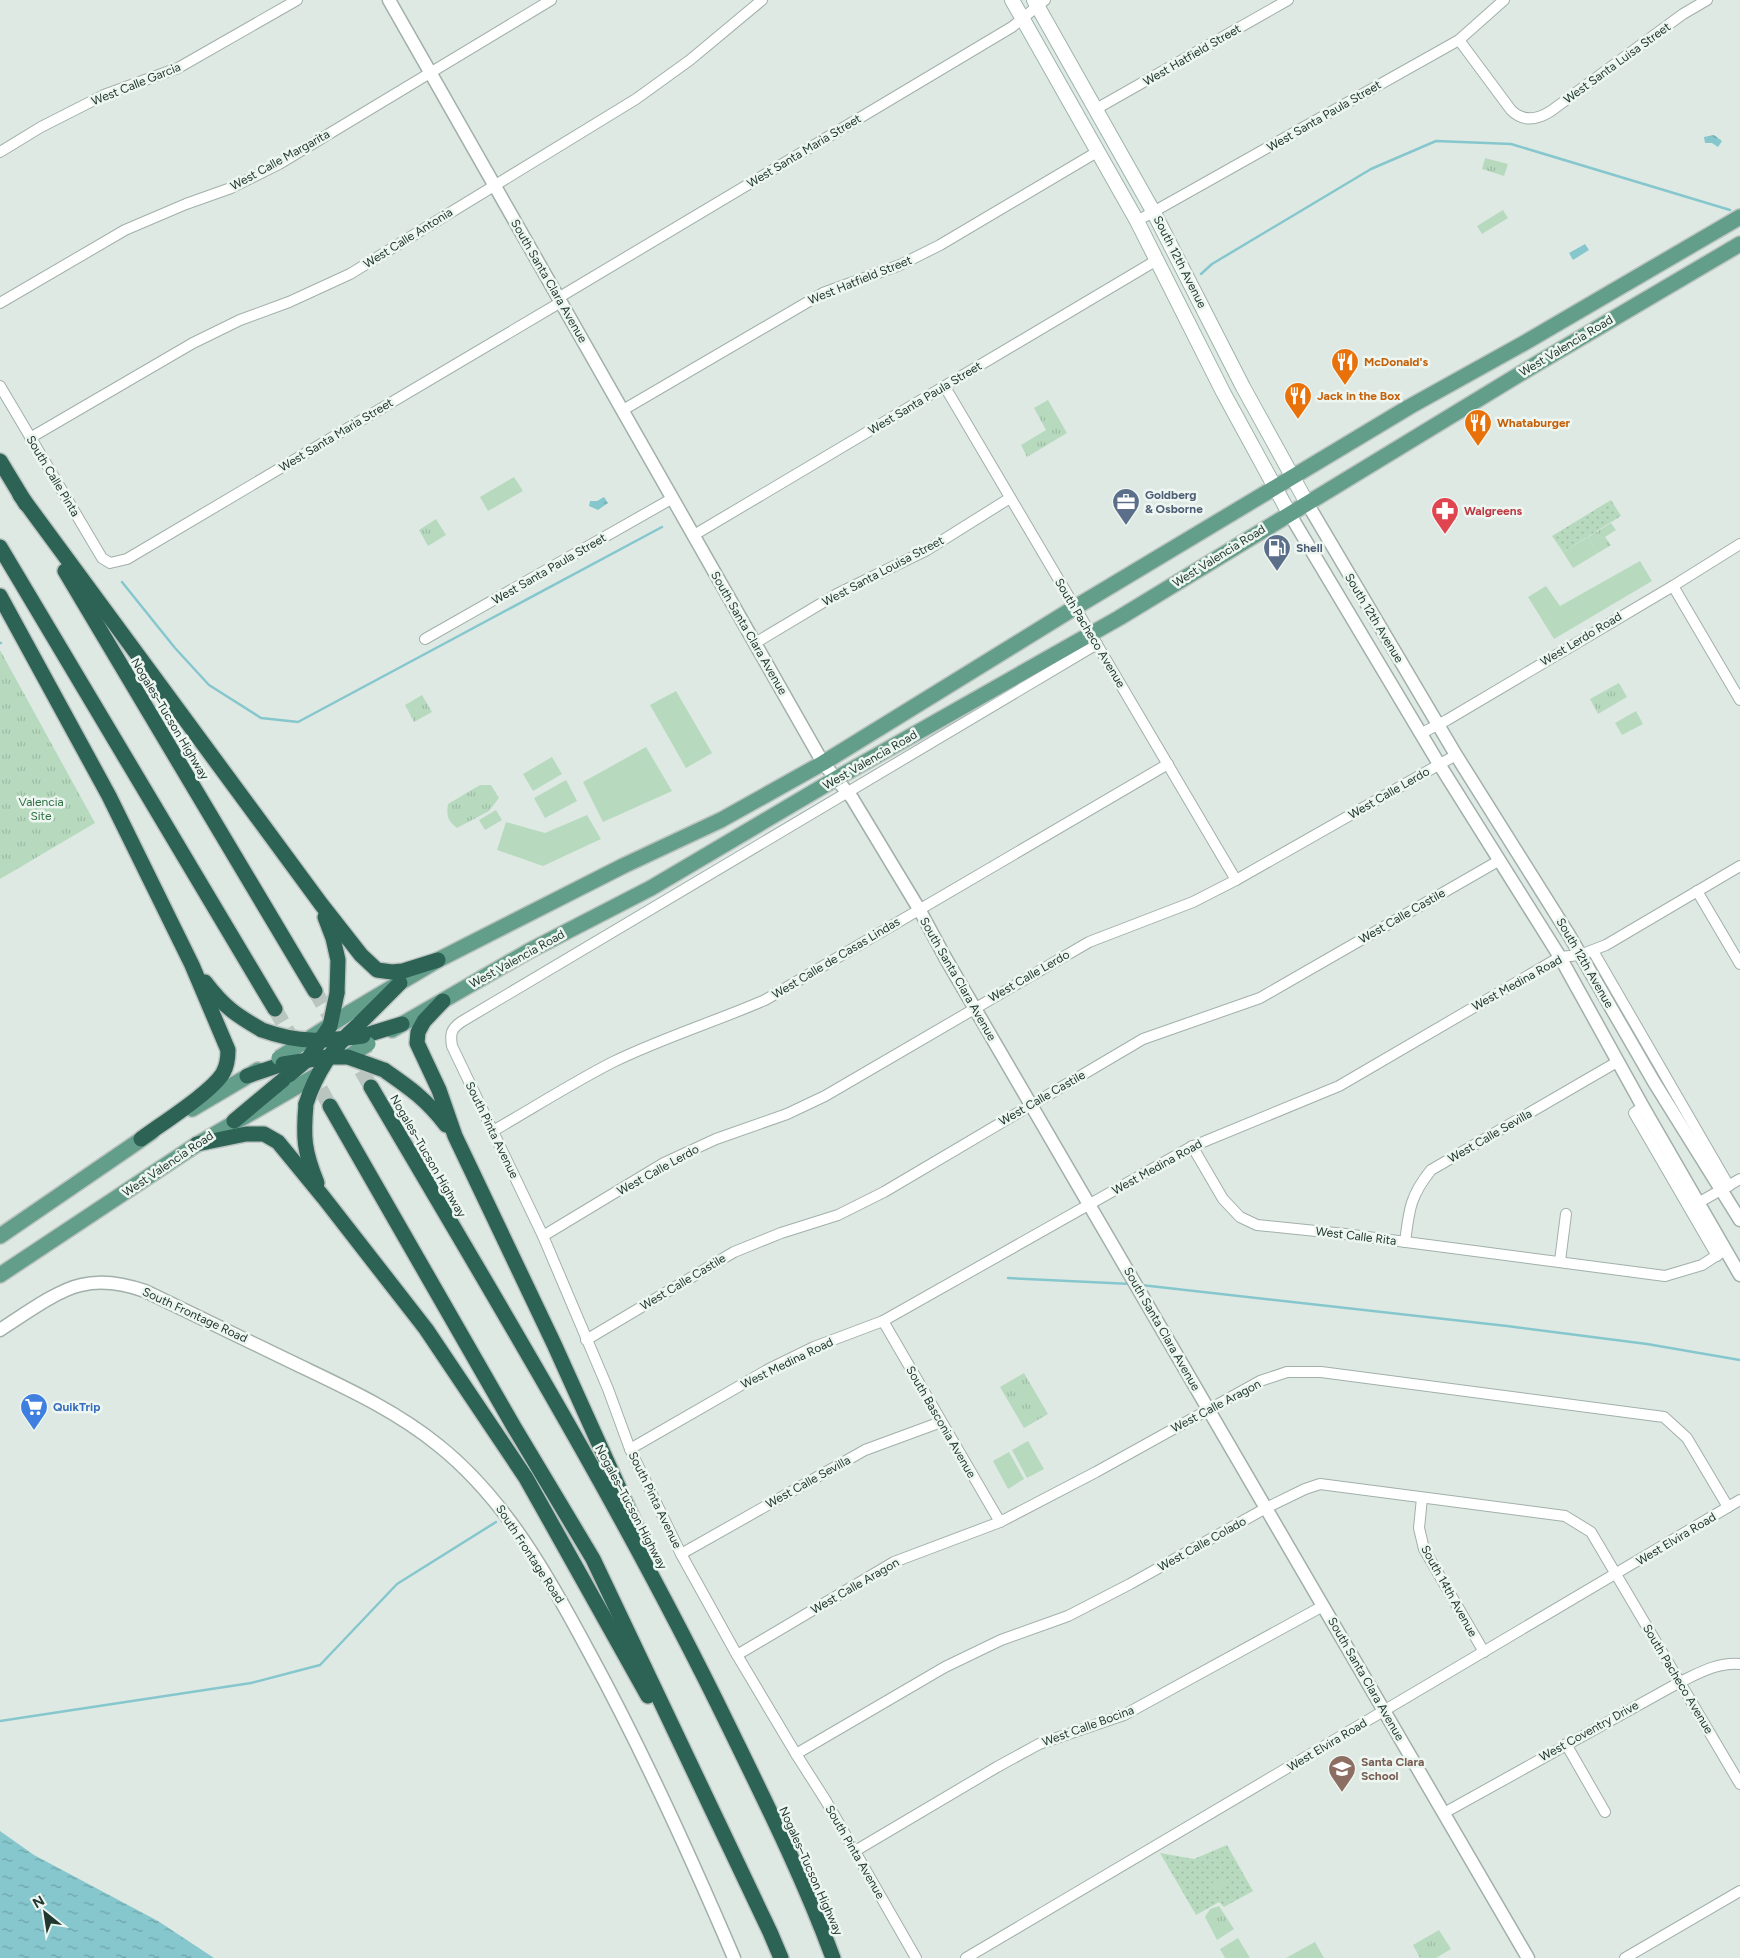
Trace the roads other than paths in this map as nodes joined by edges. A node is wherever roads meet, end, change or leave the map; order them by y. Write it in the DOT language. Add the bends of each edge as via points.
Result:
graph roads {
  1 [pos="297,0"];
  2 [pos="389,0"];
  3 [pos="551,0"];
  4 [pos="762,0"];
  5 [pos="1012,0"];
  6 [pos="1288,0"];
  7 [pos="1504,0"];
  8 [pos="1707,0"];
  9 [pos="1039,2"];
  10 [pos="1023,19"];
  11 [pos="1459,40"];
  12 [pos="430,72"];
  13 [pos="1096,109"];
  14 [pos="0,152"];
  15 [pos="1097,152"];
  16 [pos="494,185"];
  17 [pos="1153,211"];
  18 [pos="1740,216"];
  19 [pos="1137,221"];
  20 [pos="1740,244"];
  21 [pos="1157,260"];
  22 [pos="1175,296"];
  23 [pos="560,300"];
  24 [pos="0,303"];
  25 [pos="1205,310"];
  26 [pos="1526,342"];
  27 [pos="1538,363"];
  28 [pos="0,386"];
  29 [pos="945,387"];
  30 [pos="623,410"];
  31 [pos="30,438"];
  32 [pos="0,461"];
  33 [pos="1293,477"];
  34 [pos="1275,488"];
  35 [pos="20,495"];
  36 [pos="673,498"];
  37 [pos="1010,498"];
  38 [pos="1307,503"];
  39 [pos="1289,513"];
  40 [pos="694,535"];
  41 [pos="1740,544"];
  42 [pos="0,547"];
  43 [pos="110,563"];
  44 [pos="1673,586"];
  45 [pos="0,596"];
  46 [pos="1074,608"];
  47 [pos="1094,638"];
  48 [pos="425,639"];
  49 [pos="755,643"];
  50 [pos="1740,700"];
  51 [pos="1438,724"];
  52 [pos="1422,733"];
  53 [pos="1456,755"];
  54 [pos="824,763"];
  55 [pos="1168,764"];
  56 [pos="1439,764"];
  57 [pos="837,778"];
  58 [pos="849,793"];
  59 [pos="1500,860"];
  60 [pos="1740,866"];
  61 [pos="1236,880"];
  62 [pos="1697,892"];
  63 [pos="320,904"];
  64 [pos="919,909"];
  65 [pos="1593,951"];
  66 [pos="1580,955"];
  67 [pos="1560,957"];
  68 [pos="438,960"];
  69 [pos="1740,964"];
  70 [pos="192,965"];
  71 [pos="400,982"];
  72 [pos="315,991"];
  73 [pos="443,1001"];
  74 [pos="974,1008"];
  75 [pos="275,1009"];
  76 [pos="461,1022"];
  77 [pos="402,1024"];
  78 [pos="330,1026"];
  79 [pos="359,1030"];
  80 [pos="342,1038"];
  81 [pos="313,1041"];
  82 [pos="328,1056"];
  83 [pos="348,1057"];
  84 [pos="308,1059"];
  85 [pos="1617,1062"];
  86 [pos="287,1071"];
  87 [pos="317,1075"];
  88 [pos="247,1076"];
  89 [pos="371,1087"];
  90 [pos="1031,1105"];
  91 [pos="330,1106"];
  92 [pos="1643,1108"];
  93 [pos="234,1121"];
  94 [pos="493,1131"];
  95 [pos="455,1136"];
  96 [pos="141,1139"];
  97 [pos="198,1144"];
  98 [pos="1192,1146"];
  99 [pos="1740,1179"];
  100 [pos="1726,1188"];
  101 [pos="324,1198"];
  102 [pos="1698,1203"];
  103 [pos="1089,1205"];
  104 [pos="1566,1214"];
  105 [pos="1740,1220"];
  106 [pos="0,1236"];
  107 [pos="543,1236"];
  108 [pos="1405,1242"];
  109 [pos="1721,1253"];
  110 [pos="1560,1261"];
  111 [pos="0,1275"];
  112 [pos="1740,1275"];
  113 [pos="883,1321"];
  114 [pos="0,1330"];
  115 [pos="586,1340"];
  116 [pos="1208,1409"];
  117 [pos="941,1422"];
  118 [pos="630,1449"];
  119 [pos="1422,1498"];
  120 [pos="1740,1500"];
  121 [pos="1266,1508"];
  122 [pos="1728,1508"];
  123 [pos="1000,1522"];
  124 [pos="681,1554"];
  125 [pos="1616,1574"];
  126 [pos="1323,1606"];
  127 [pos="1484,1652"];
  128 [pos="737,1655"];
  129 [pos="697,1662"];
  130 [pos="1740,1664"];
  131 [pos="1680,1682"];
  132 [pos="1384,1711"];
  133 [pos="1566,1744"];
  134 [pos="796,1754"];
  135 [pos="1740,1784"];
  136 [pos="1605,1812"];
  137 [pos="1444,1813"];
  138 [pos="715,1816"];
  139 [pos="855,1851"];
  140 [pos="1740,1891"];
  141 [pos="734,1958"];
  142 [pos="781,1958"];
  143 [pos="833,1958"];
  144 [pos="916,1958"];
  145 [pos="966,1958"];
  146 [pos="1528,1958"];
  147 [pos="1625,1958"];
  1 -- 14 [label="street, West Calle Garcia" via="178,68 104,95"];
  2 -- 12 [label="street, South Santa Clara Avenue"];
  3 -- 12 [label="street, West Calle Margarita"];
  4 -- 16 [label="street, West Calle Antonia" via="690,60 636,99"];
  5 -- 10 [label="main road, South 12th Avenue"];
  6 -- 13 [label="street, West Hatfield Street"];
  7 -- 11 [label="street, West Santa Paula Street"];
  8 -- 11 [label="street, West Santa Luisa Street" via="1540,117 1524,119 1516,115"];
  9 -- 10 [label="street, West Santa Maria Street"];
  9 -- 13 [label="main road, South 12th Avenue" via="1065,57"];
  10 -- 15 [label="main road, South 12th Avenue"];
  10 -- 23 [label="street, West Santa Maria Street"];
  11 -- 17 [label="street, West Santa Paula Street"];
  12 -- 16 [label="street, South Santa Clara Avenue"];
  12 -- 24 [label="street, West Calle Margarita" via="279,164 231,188 125,230"];
  13 -- 17 [label="main road, South 12th Avenue"];
  15 -- 19 [label="main road, South 12th Avenue"];
  15 -- 30 [label="street, West Hatfield Street" via="940,245 900,265 823,293"];
  16 -- 23 [label="street, South Santa Clara Avenue"];
  16 -- 31 [label="street, West Calle Antonia" via="350,274 193,343"];
  17 -- 19 [label="street, West Santa Paula Street"];
  17 -- 25 [label="main road, South 12th Avenue"];
  18 -- 26 [label="main road, West Valencia Road"];
  19 -- 21 [label="main road, South 12th Avenue"];
  20 -- 27 [label="main road, West Valencia Road"];
  21 -- 22 [label="main road, South 12th Avenue"];
  21 -- 29 [label="street, West Santa Paula Street"];
  22 -- 25 [label="main road" via="1193,312 1199,314"];
  22 -- 34 [label="main road, South 12th Avenue"];
  23 -- 30 [label="street, South Santa Clara Avenue"];
  23 -- 43 [label="street, West Santa Maria Street" via="127,559"];
  25 -- 33 [label="main road, South 12th Avenue"];
  26 -- 27 [label="main road"];
  26 -- 33 [label="main road, West Valencia Road"];
  27 -- 38 [label="main road, West Valencia Road"];
  28 -- 31 [label="street, South Calle Pinta"];
  29 -- 37 [label="street, South Pacheco Avenue"];
  29 -- 40 [label="street, West Santa Paula Street"];
  30 -- 36 [label="street, South Santa Clara Avenue"];
  31 -- 43 [label="street, South Calle Pinta" via="102,558"];
  32 -- 35 [label="highway, Nogales–Tucson Highway"];
  33 -- 34 [label="main road, West Valencia Road"];
  33 -- 38 [label="main road, South 12th Avenue"];
  34 -- 39 [label="main road, South 12th Avenue"];
  34 -- 46 [label="main road, West Valencia Road"];
  35 -- 63 [label="highway"];
  35 -- 72 [label="highway, Nogales–Tucson Highway"];
  36 -- 40 [label="street, South Santa Clara Avenue"];
  36 -- 48 [label="street, West Santa Paula Street"];
  37 -- 46 [label="street, South Pacheco Avenue"];
  37 -- 49 [label="street, West Santa Louisa Street" via="927,550 837,594"];
  38 -- 39 [label="main road, West Valencia Road"];
  38 -- 51 [label="street, South 12th Avenue"];
  39 -- 47 [label="main road, West Valencia Road" via="1117,618"];
  39 -- 52 [label="street, South 12th Avenue"];
  40 -- 49 [label="street, South Santa Clara Avenue"];
  41 -- 44 [label="street, West Lerdo Road"];
  42 -- 75 [label="highway"];
  44 -- 50 [label="street"];
  44 -- 51 [label="street, West Lerdo Road"];
  45 -- 70 [label="highway" via="109,796"];
  46 -- 47 [label="street, South Pacheco Avenue"];
  46 -- 54 [label="main road, West Valencia Road"];
  47 -- 55 [label="street, South Pacheco Avenue"];
  47 -- 57 [label="main road, West Valencia Road"];
  47 -- 58 [label="street, West Valencia Road"];
  49 -- 54 [label="street, South Santa Clara Avenue"];
  51 -- 52 [label="street, West Lerdo Road"];
  51 -- 53 [label="street, South 12th Avenue"];
  52 -- 56 [label="street, South 12th Avenue"];
  53 -- 56 [label="street, West Calle Lerdo"];
  53 -- 66 [label="street, South 12th Avenue"];
  54 -- 57 [label="street, South Santa Clara Avenue"];
  54 -- 68 [label="main road, West Valencia Road" via="721,820"];
  55 -- 61 [label="street, South Pacheco Avenue"];
  55 -- 64 [label="street, West Calle de Casas Lindas"];
  56 -- 59 [label="street, South 12th Avenue"];
  56 -- 61 [label="street, West Calle Lerdo"];
  57 -- 58 [label="street, South Santa Clara Avenue"];
  57 -- 73 [label="main road, West Valencia Road" via="651,888 529,951"];
  58 -- 64 [label="street, South Santa Clara Avenue"];
  58 -- 76 [label="street, West Valencia Road"];
  59 -- 67 [label="street, South 12th Avenue"];
  59 -- 90 [label="street, West Calle Castile" via="1260,998 1143,1040"];
  60 -- 62 [label="street, West Medina Road"];
  61 -- 74 [label="street, West Calle Lerdo" via="1193,902 1089,942"];
  62 -- 65 [label="street, West Medina Road"];
  62 -- 69 [label="street"];
  63 -- 68 [label="highway" via="377,970 403,971"];
  63 -- 78 [label="highway, bridge" via="338,960"];
  64 -- 74 [label="street, South Santa Clara Avenue"];
  64 -- 94 [label="street, West Calle de Casas Lindas" via="765,1000 612,1063"];
  65 -- 66 [label="street, West Medina Road"];
  65 -- 100 [label="street, South 12th Avenue"];
  66 -- 67 [label="street, West Medina Road"];
  66 -- 100 [label="street, South 12th Avenue" via="1654,1082"];
  67 -- 85 [label="street, South 12th Avenue"];
  67 -- 98 [label="street, West Medina Road" via="1339,1086"];
  68 -- 71 [label="main road, West Valencia Road"];
  70 -- 81 [label="highway, bridge" via="232,1012 262,1030 286,1038"];
  70 -- 96 [label="highway" via="228,1050 228,1060 223,1073 212,1086"];
  71 -- 79 [label="highway"];
  73 -- 77 [label="main road, West Valencia Road"];
  73 -- 95 [label="highway" via="424,1021 417,1043 439,1090"];
  74 -- 90 [label="street, South Santa Clara Avenue"];
  74 -- 107 [label="street, West Calle Lerdo" via="824,1096 788,1114 716,1138 664,1163"];
  76 -- 94 [label="street, South Pinta Avenue" via="453,1027 452,1046"];
  77 -- 79 [label="highway"];
  78 -- 79 [label="main road, bridge"];
  78 -- 81 [label="main road, bridge"];
  79 -- 80 [label="highway, bridge"];
  79 -- 83 [label="main road, bridge"];
  80 -- 81 [label="highway, bridge"];
  80 -- 82 [label="highway, bridge"];
  81 -- 84 [label="highway, bridge"];
  81 -- 86 [label="main road, bridge"];
  82 -- 83 [label="highway, bridge"];
  82 -- 84 [label="highway, bridge"];
  82 -- 87 [label="highway, bridge"];
  83 -- 87 [label="main road, bridge"];
  83 -- 95 [label="highway, bridge" via="384,1070 413,1090 432,1106"];
  84 -- 86 [label="highway, bridge"];
  85 -- 92 [label="street, South 12th Avenue"];
  85 -- 108 [label="street, West Calle Sevilla" via="1431,1170 1420,1184 1410,1207"];
  86 -- 87 [label="main road, bridge"];
  86 -- 88 [label="highway"];
  86 -- 93 [label="highway"];
  87 -- 101 [label="highway, bridge" via="306,1104 303,1132 308,1161"];
  88 -- 96 [label="main road"];
  89 -- 129 [label="highway, Nogales–Tucson Highway" via="572,1431"];
  90 -- 103 [label="street, South Santa Clara Avenue"];
  90 -- 115 [label="street, West Calle Castile" via="884,1192 838,1215 781,1232 734,1252"];
  91 -- 138 [label="highway" via="593,1559"];
  92 -- 102 [label="street, South 12th Avenue"];
  92 -- 109 [label="street, South 12th Avenue" via="1634,1113"];
  93 -- 97 [label="main road, West Valencia Road"];
  94 -- 107 [label="street, South Pinta Avenue"];
  95 -- 129 [label="highway" via="554,1344"];
  96 -- 106 [label="main road"];
  97 -- 101 [label="highway" via="246,1134 264,1134 278,1142"];
  97 -- 111 [label="main road, West Valencia Road"];
  98 -- 103 [label="street, West Medina Road"];
  98 -- 108 [label="street, West Calle Rita" via="1222,1199 1240,1217 1257,1225"];
  99 -- 100 [label="street"];
  100 -- 102 [label="street"];
  100 -- 105 [label="street, South 12th Avenue"];
  101 -- 138 [label="highway" via="426,1329 526,1478"];
  102 -- 109 [label="street, South 12th Avenue"];
  103 -- 113 [label="street, West Medina Road"];
  103 -- 116 [label="street, South Santa Clara Avenue"];
  104 -- 110 [label="street"];
  107 -- 115 [label="street, South Pinta Avenue"];
  108 -- 110 [label="street, West Calle Rita"];
  109 -- 110 [label="street, West Calle Rita" via="1702,1265 1664,1276"];
  109 -- 112 [label="street, South 12th Avenue"];
  113 -- 117 [label="street, South Basconia Avenue"];
  113 -- 118 [label="street, West Medina Road" via="814,1347 769,1369"];
  114 -- 141 [label="street, South Frontage Road" via="80,1285 131,1286 366,1398 415,1428 458,1462 497,1504 557,1594 658,1786"];
  115 -- 118 [label="street, South Pinta Avenue"];
  116 -- 121 [label="street, South Santa Clara Avenue"];
  116 -- 122 [label="street, West Calle Aragon" via="1260,1381 1287,1372 1321,1372 1664,1417 1687,1438"];
  116 -- 123 [label="street, West Calle Aragon"];
  117 -- 123 [label="street, South Basconia Avenue"];
  117 -- 124 [label="street, West Calle Sevilla" via="865,1450"];
  118 -- 124 [label="street, South Pinta Avenue"];
  119 -- 121 [label="street, West Calle Colado" via="1320,1484"];
  119 -- 125 [label="street, West Calle Colado" via="1566,1516 1591,1532"];
  119 -- 127 [label="street, South 14th Avenue" via="1419,1528 1424,1549"];
  120 -- 122 [label="street, West Elvira Road"];
  121 -- 126 [label="street, South Santa Clara Avenue"];
  121 -- 134 [label="street, West Calle Colado" via="1068,1616 1001,1640 945,1667"];
  122 -- 125 [label="street, West Elvira Road"];
  123 -- 128 [label="street, West Calle Aragon" via="894,1562"];
  124 -- 128 [label="street, South Pinta Avenue"];
  125 -- 127 [label="street, West Elvira Road"];
  125 -- 131 [label="street, South Pacheco Avenue"];
  126 -- 132 [label="street, South Santa Clara Avenue"];
  126 -- 139 [label="street, West Calle Bocina" via="1124,1716 1039,1744"];
  127 -- 132 [label="street, West Elvira Road"];
  128 -- 134 [label="street, South Pinta Avenue"];
  129 -- 143 [label="highway, Nogales–Tucson Highway" via="812,1906"];
  130 -- 131 [label="street, West Coventry Drive" via="1716,1665"];
  131 -- 133 [label="street, West Coventry Drive"];
  131 -- 135 [label="street, South Pacheco Avenue"];
  132 -- 137 [label="street, South Santa Clara Avenue"];
  132 -- 145 [label="street, West Elvira Road"];
  133 -- 136 [label="street"];
  133 -- 137 [label="street, West Coventry Drive"];
  134 -- 139 [label="street, South Pinta Avenue"];
  137 -- 146 [label="street, South Santa Clara Avenue"];
  138 -- 142 [label="highway"];
  139 -- 144 [label="street, South Pinta Avenue"];
  140 -- 147 [label="street"];
}
